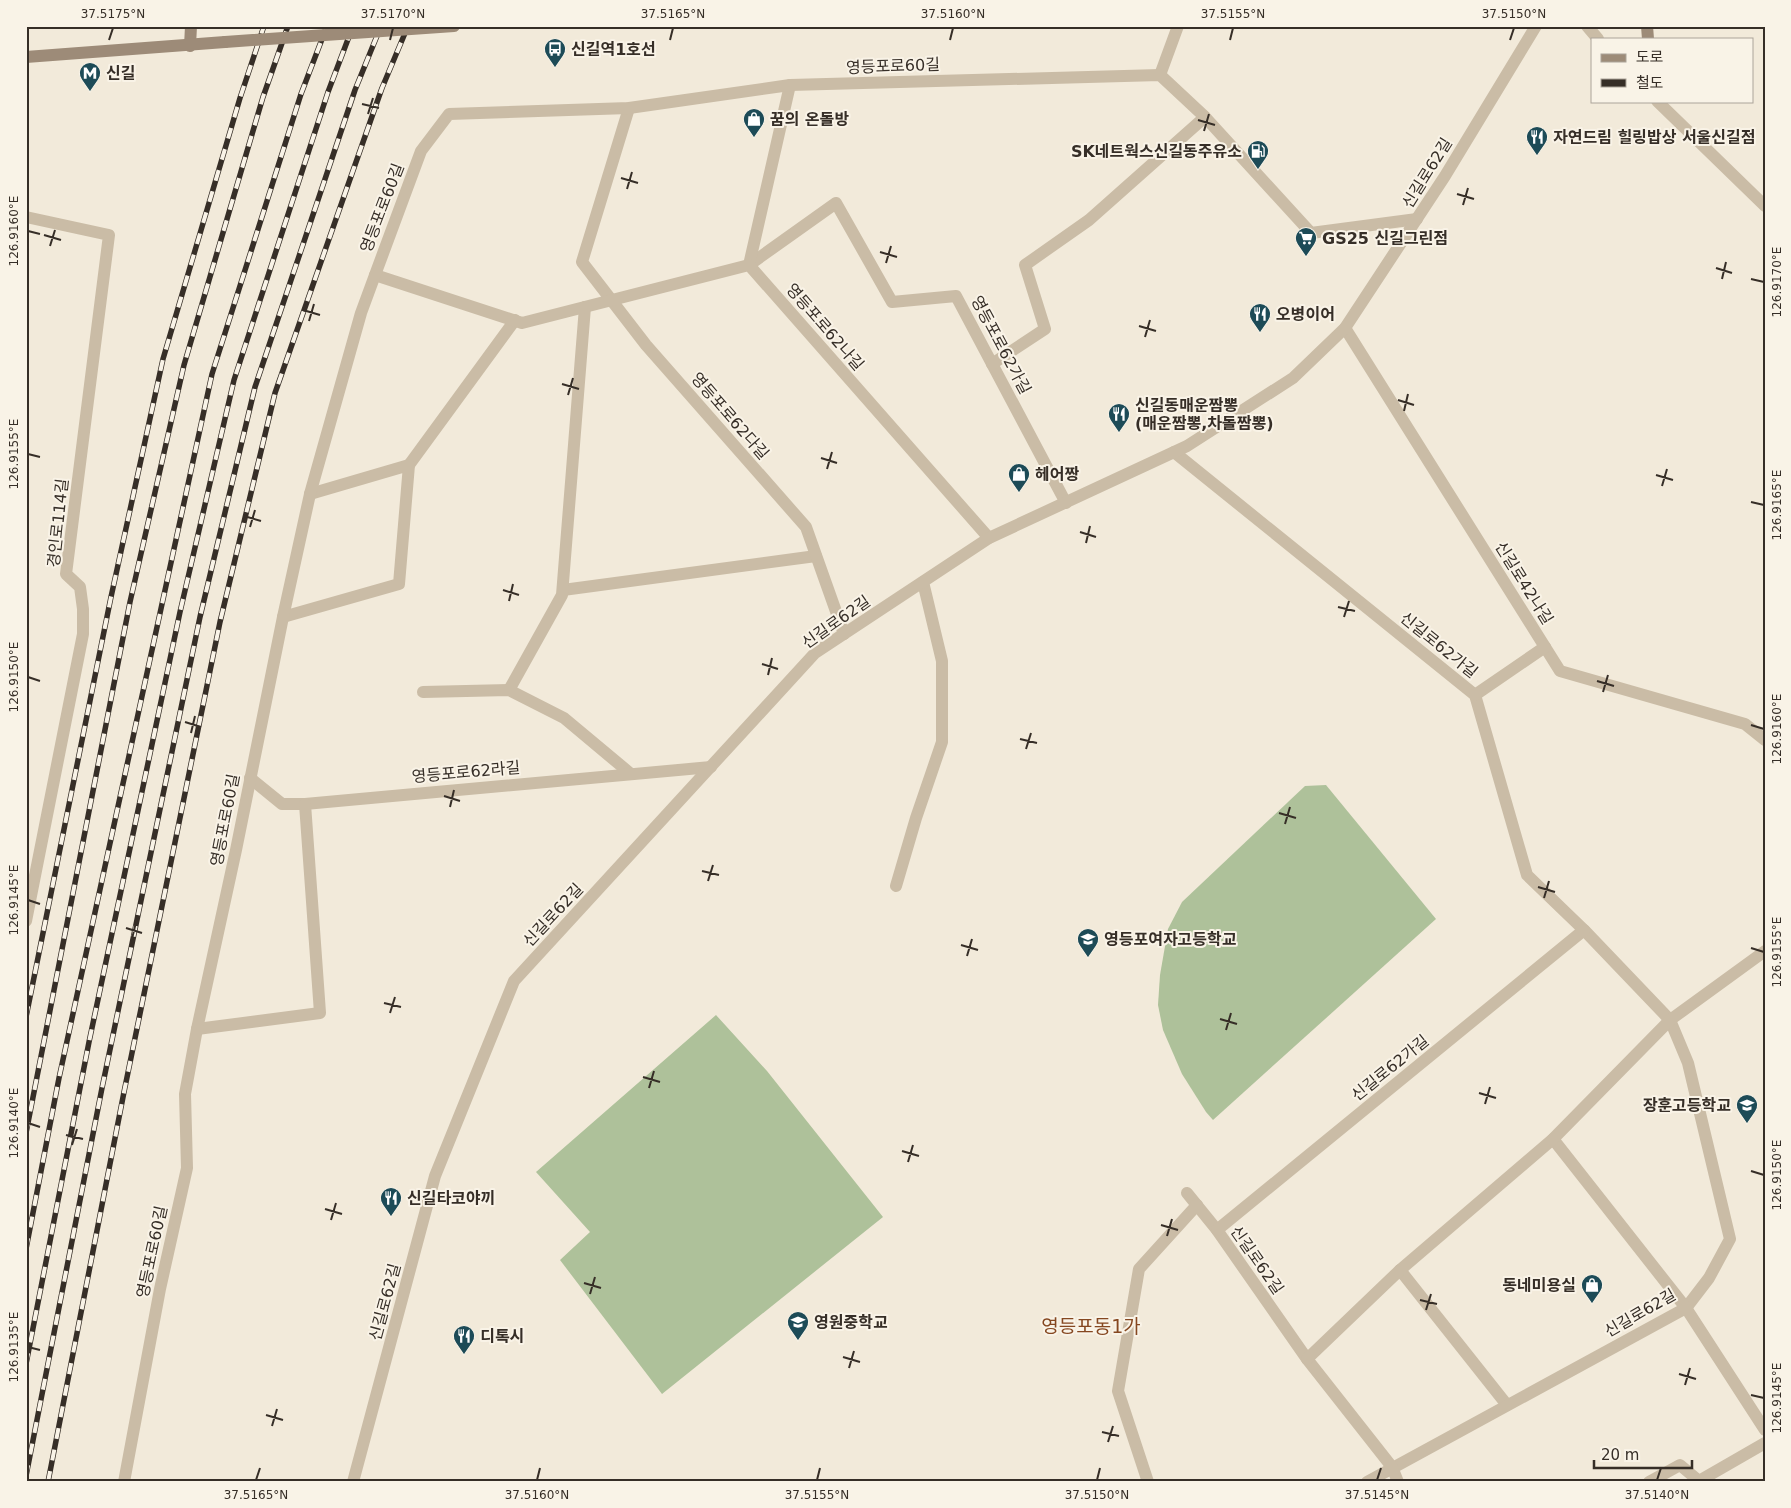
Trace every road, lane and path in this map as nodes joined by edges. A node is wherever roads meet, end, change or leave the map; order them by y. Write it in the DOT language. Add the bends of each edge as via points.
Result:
graph roads {
  1 [pos="191,26"];
  2 [pos="456,26"];
  3 [pos="1178,26"];
  4 [pos="1536,26"];
  5 [pos="1587,26"];
  6 [pos="1597,38"];
  7 [pos="190,46"];
  8 [pos="26,57"];
  9 [pos="1160,75"];
  10 [pos="790,85"];
  11 [pos="1657,102"];
  12 [pos="629,108"];
  13 [pos="1204,117"];
  14 [pos="1765,206"];
  15 [pos="26,217"];
  16 [pos="1417,219"];
  17 [pos="749,265"];
  18 [pos="375,275"];
  19 [pos="612,300"];
  20 [pos="584,307"];
  21 [pos="515,320"];
  22 [pos="1345,328"];
  23 [pos="992,364"];
  24 [pos="1174,452"];
  25 [pos="409,466"];
  26 [pos="310,494"];
  27 [pos="1066,503"];
  28 [pos="989,538"];
  29 [pos="816,556"];
  30 [pos="923,582"];
  31 [pos="563,590"];
  32 [pos="283,617"];
  33 [pos="844,634"];
  34 [pos="1546,647"];
  35 [pos="509,690"];
  36 [pos="423,692"];
  37 [pos="1475,695"];
  38 [pos="1765,740"];
  39 [pos="711,767"];
  40 [pos="631,774"];
  41 [pos="250,778"];
  42 [pos="305,804"];
  43 [pos="896,886"];
  44 [pos="26,920"];
  45 [pos="1584,930"];
  46 [pos="1765,951"];
  47 [pos="1670,1020"];
  48 [pos="197,1029"];
  49 [pos="1554,1139"];
  50 [pos="1187,1192"];
  51 [pos="1197,1205"];
  52 [pos="1217,1230"];
  53 [pos="1400,1270"];
  54 [pos="1686,1308"];
  55 [pos="1307,1359"];
  56 [pos="1507,1405"];
  57 [pos="1765,1430"];
  58 [pos="1765,1443"];
  59 [pos="1392,1467"];
  60 [pos="124,1482"];
  61 [pos="354,1482"];
  62 [pos="1148,1482"];
  63 [pos="1367,1482"];
  64 [pos="1398,1482"];
  65 [pos="1649,1482"];
  1 -- 7 [label="main road"];
  2 -- 7 [label="main road, bridge"];
  3 -- 9 [label="street"];
  4 -- 16 [label="street, 신길로62길"];
  5 -- 6 [label="street"];
  7 -- 8 [label="main road"];
  9 -- 10 [label="street, 영등포로60길"];
  9 -- 13 [label="street"];
  10 -- 12 [label="street, 영등포로60길"];
  10 -- 17 [label="street"];
  11 -- 14 [label="street"];
  12 -- 18 [label="street, 영등포로60길" via="449,114 422,151"];
  12 -- 19 [label="street" via="582,262"];
  13 -- 16 [label="street" via="1311,233"];
  13 -- 23 [label="street" via="1088,220 1025,265 1045,329"];
  15 -- 44 [label="street, 경인로114길" via="109,235 66,574 80,587 83,634"];
  16 -- 22 [label="street, 신길로62길"];
  17 -- 19 [label="street"];
  17 -- 23 [label="street, 영등포로62가길" via="836,203 892,302 956,296"];
  17 -- 28 [label="street, 영등포로62나길"];
  18 -- 21 [label="street"];
  18 -- 26 [label="street, 영등포로60길" via="361,313"];
  19 -- 20 [label="street"];
  19 -- 29 [label="street, 영등포로62다길" via="646,345 806,527"];
  20 -- 21 [label="street" via="522,323"];
  20 -- 31 [label="street"];
  21 -- 25 [label="street"];
  22 -- 24 [label="street, 신길로62길" via="1292,378"];
  22 -- 34 [label="street, 신길로42나길"];
  23 -- 27 [label="street, 영등포로62가길"];
  24 -- 27 [label="street, 신길로62길"];
  24 -- 37 [label="street, 신길로62가길"];
  25 -- 26 [label="street"];
  25 -- 32 [label="street" via="399,584"];
  26 -- 32 [label="street, 영등포로60길"];
  27 -- 28 [label="street, 신길로62길"];
  28 -- 30 [label="street, 신길로62길"];
  29 -- 31 [label="street"];
  29 -- 33 [label="street, 영등포로62다길"];
  30 -- 33 [label="street, 신길로62길"];
  30 -- 43 [label="street" via="942,661 942,742"];
  31 -- 35 [label="street"];
  32 -- 41 [label="street, 영등포로60길"];
  33 -- 39 [label="street, 신길로62길" via="815,654"];
  34 -- 37 [label="street"];
  34 -- 38 [label="street, 신길로42나길" via="1560,671 1745,724"];
  35 -- 36 [label="street"];
  35 -- 40 [label="street" via="564,718"];
  37 -- 45 [label="street, 신길로62가길" via="1527,876"];
  39 -- 40 [label="street, 영등포로62라길"];
  39 -- 61 [label="street, 신길로62길" via="514,981 435,1176"];
  40 -- 42 [label="street, 영등포로62라길"];
  41 -- 42 [label="street, 영등포로62라길" via="282,804"];
  41 -- 48 [label="street, 영등포로60길"];
  42 -- 48 [label="street" via="320,1013"];
  45 -- 47 [label="street, 신길로62가길"];
  45 -- 52 [label="street, 신길로62가길"];
  46 -- 47 [label="street"];
  47 -- 49 [label="street"];
  47 -- 54 [label="street, 신길로62길" via="1688,1063 1730,1239 1709,1278"];
  48 -- 60 [label="street, 영등포로60길" via="185,1094 187,1168 160,1289"];
  49 -- 53 [label="street"];
  49 -- 54 [label="street"];
  50 -- 51 [label="street, 신길로62길"];
  51 -- 52 [label="street, 신길로62길"];
  51 -- 62 [label="street" via="1139,1269 1118,1392"];
  52 -- 55 [label="street, 신길로62길"];
  53 -- 55 [label="street"];
  53 -- 56 [label="street"];
  54 -- 56 [label="street, 신길로62길"];
  54 -- 57 [label="street"];
  55 -- 59 [label="street, 신길로62길"];
  56 -- 59 [label="street, 신길로62길"];
  58 -- 65 [label="street" via="1699,1481 1680,1465"];
  59 -- 63 [label="street, 신길로62길"];
  59 -- 64 [label="street, 신길로62길"];
}
